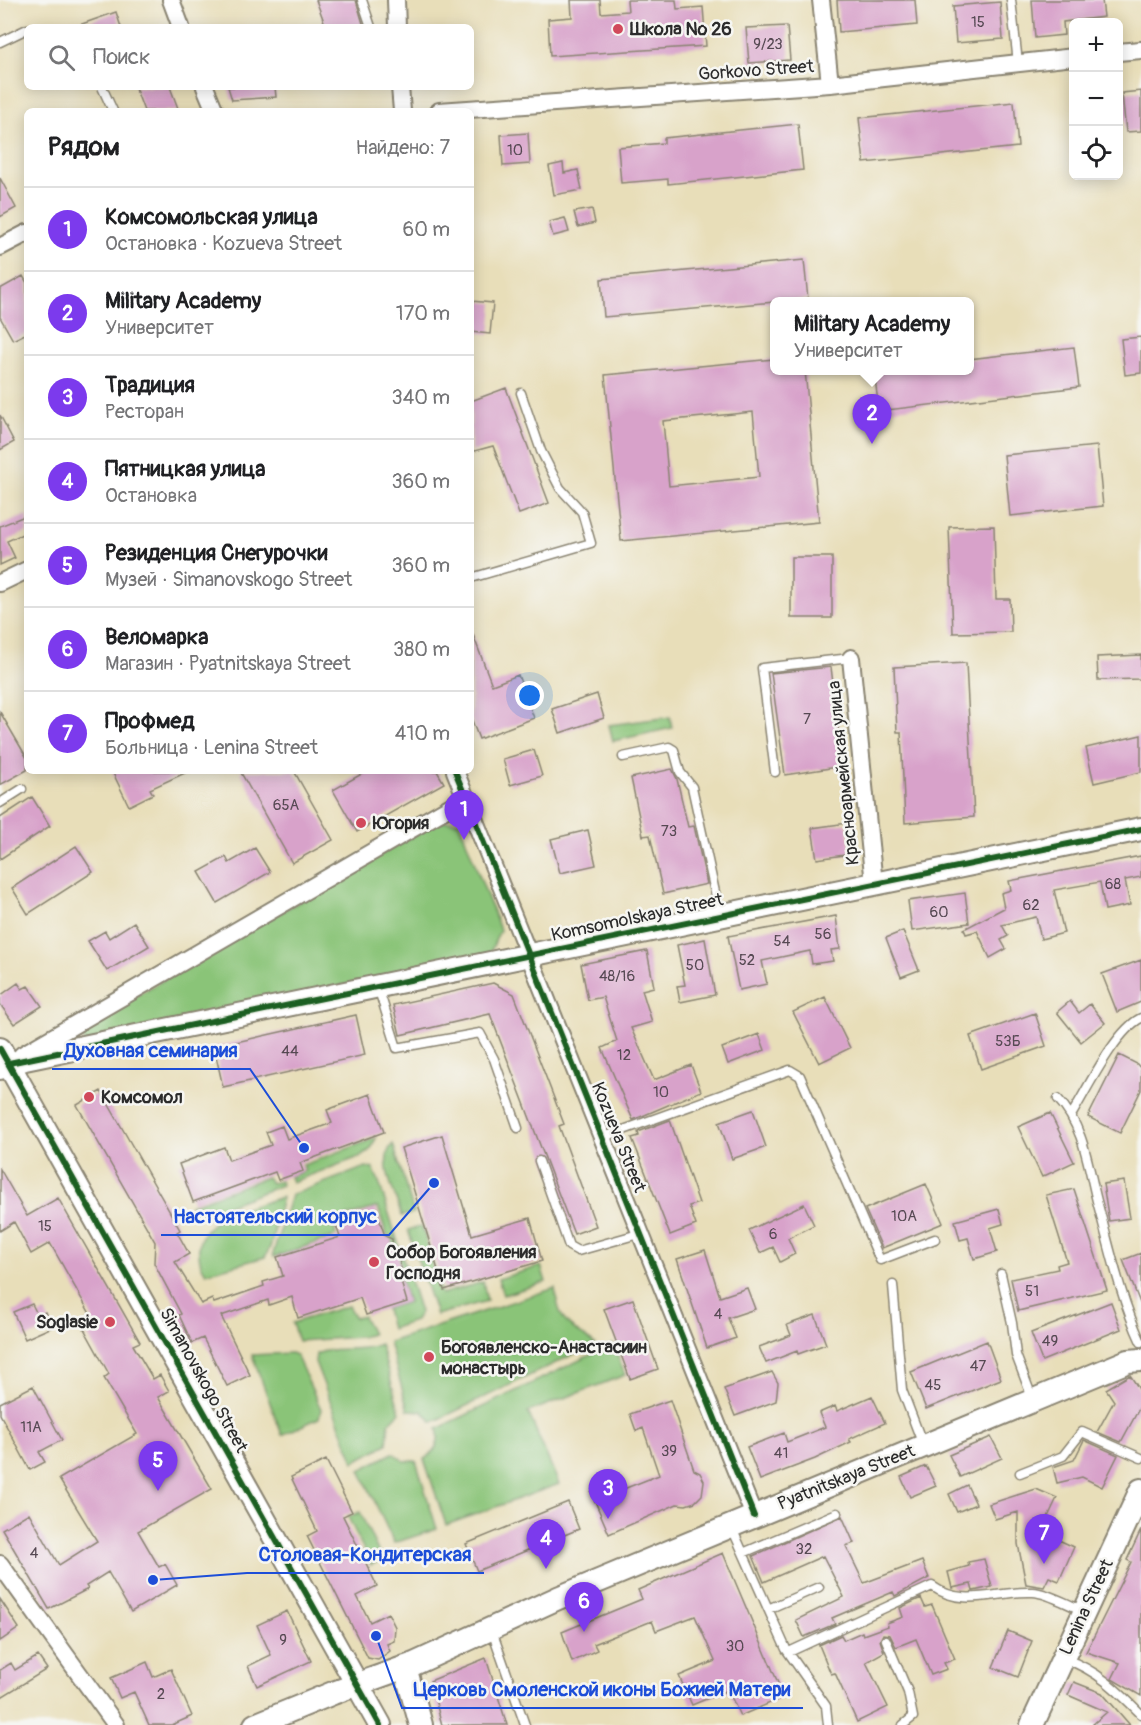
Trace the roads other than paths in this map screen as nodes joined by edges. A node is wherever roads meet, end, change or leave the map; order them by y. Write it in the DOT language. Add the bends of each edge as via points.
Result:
graph roads {
  1 [pos="171,0"];
  2 [pos="362,0"];
  3 [pos="396,0"];
  4 [pos="821,0"];
  5 [pos="1011,0"];
  6 [pos="180,24"];
  7 [pos="370,24"];
  8 [pos="397,24"];
  9 [pos="24,30"];
  10 [pos="0,42"];
  11 [pos="1141,50"];
  12 [pos="1123,52"];
  13 [pos="1069,58"];
  14 [pos="1018,63"];
  15 [pos="830,84"];
  16 [pos="103,90"];
  17 [pos="206,90"];
  18 [pos="400,90"];
  19 [pos="112,108"];
  20 [pos="213,108"];
  21 [pos="402,108"];
  22 [pos="474,109"];
  23 [pos="24,235"];
  24 [pos="0,247"];
  25 [pos="521,393"];
  26 [pos="24,571"];
  27 [pos="474,577"];
  28 [pos="0,583"];
  29 [pos="851,658"];
  30 [pos="623,757"];
  31 [pos="775,772"];
  32 [pos="456,774"];
  33 [pos="22,789"];
  34 [pos="465,798"];
  35 [pos="0,803"];
  36 [pos="1141,829"];
  37 [pos="874,884"];
  38 [pos="720,915"];
  39 [pos="527,955"];
  40 [pos="378,986"];
  41 [pos="1141,1018"];
  42 [pos="3,1060"];
  43 [pos="1058,1099"];
  44 [pos="1072,1114"];
  45 [pos="518,1128"];
  46 [pos="604,1137"];
  47 [pos="539,1161"];
  48 [pos="642,1233"];
  49 [pos="935,1239"];
  50 [pos="1000,1274"];
  51 [pos="893,1285"];
  52 [pos="1141,1342"];
  53 [pos="1141,1360"];
  54 [pos="1033,1400"];
  55 [pos="923,1446"];
  56 [pos="1141,1458"];
  57 [pos="1020,1473"];
  58 [pos="1141,1490"];
  59 [pos="837,1513"];
  60 [pos="754,1516"];
  61 [pos="731,1525"];
  62 [pos="743,1553"];
  63 [pos="0,1564"];
  64 [pos="819,1587"];
  65 [pos="768,1609"];
  66 [pos="1085,1611"];
  67 [pos="491,1628"];
  68 [pos="886,1640"];
  69 [pos="789,1652"];
  70 [pos="1062,1659"];
  71 [pos="405,1667"];
  72 [pos="357,1684"];
  73 [pos="1141,1714"];
  74 [pos="116,1725"];
  75 [pos="255,1725"];
  76 [pos="380,1725"];
  77 [pos="421,1725"];
  78 [pos="525,1725"];
  79 [pos="828,1725"];
  80 [pos="903,1725"];
  81 [pos="1032,1725"];
  1 -- 6 [label="street"];
  2 -- 7 [label="lane"];
  3 -- 8 [label="street"];
  4 -- 15 [label="street"];
  5 -- 14 [label="lane"];
  9 -- 10 [label="lane"];
  11 -- 12 [label="street"];
  13 -- 14 [label="street, Gorkovo Street"];
  14 -- 15 [label="street, Gorkovo Street"];
  15 -- 22 [label="street, Gorkovo Street"];
  16 -- 19 [label="lane"];
  17 -- 20 [label="street"];
  18 -- 21 [label="street"];
  23 -- 24 [label="street"];
  25 -- 27 [label="lane" via="541,451 560,488 582,512 591,543"];
  26 -- 28 [label="street"];
  29 -- 31 [label="lane" via="762,668"];
  29 -- 37 [label="street, Красноармейская улица"];
  30 -- 38 [label="lane" via="673,747 680,772 692,787"];
  32 -- 34 [label="street, Kozueva Street"];
  33 -- 35 [label="lane"];
  34 -- 39 [label="street, Kozueva Street"];
  34 -- 42 [label="street"];
  36 -- 37 [label="street, Komsomolskaya Street"];
  37 -- 38 [label="street, Komsomolskaya Street"];
  38 -- 39 [label="street, Komsomolskaya Street"];
  39 -- 40 [label="street, Komsomolskaya Street"];
  39 -- 46 [label="street, Kozueva Street"];
  40 -- 42 [label="street, Komsomolskaya Street"];
  40 -- 45 [label="lane" via="397,1048 480,1033 494,1059"];
  41 -- 44 [label="lane" via="1132,1022"];
  42 -- 72 [label="street, Simanovskogo Street"];
  43 -- 44 [label="lane"];
  44 -- 52 [label="lane" via="1088,1159 1127,1312"];
  46 -- 48 [label="street, Kozueva Street"];
  46 -- 49 [label="lane" via="790,1070 800,1076 880,1260"];
  47 -- 48 [label="lane" via="569,1246 578,1251"];
  48 -- 60 [label="street, Kozueva Street"];
  50 -- 54 [label="lane" via="1016,1355"];
  51 -- 55 [label="lane" via="902,1390"];
  53 -- 54 [label="street, Pyatnitskaya Street" via="1128,1361"];
  54 -- 55 [label="street, Pyatnitskaya Street"];
  55 -- 60 [label="street, Pyatnitskaya Street"];
  56 -- 57 [label="lane" via="1082,1432 1063,1456"];
  58 -- 66 [label="street, Lenina Street"];
  59 -- 62 [label="lane"];
  60 -- 61 [label="street, Pyatnitskaya Street"];
  61 -- 62 [label="lane"];
  61 -- 67 [label="street, Pyatnitskaya Street"];
  62 -- 65 [label="lane"];
  63 -- 74 [label="street"];
  64 -- 65 [label="lane"];
  65 -- 69 [label="lane"];
  66 -- 69 [label="lane" via="1034,1592 966,1598 944,1595 932,1586"];
  66 -- 70 [label="street, Lenina Street"];
  67 -- 71 [label="street, Pyatnitskaya Street"];
  67 -- 78 [label="lane"];
  68 -- 80 [label="lane" via="908,1692 913,1717"];
  69 -- 79 [label="lane" via="826,1706"];
  70 -- 73 [label="lane" via="1084,1666 1110,1682"];
  70 -- 81 [label="street, Lenina Street"];
  71 -- 72 [label="street, Pyatnitskaya Street"];
  71 -- 77 [label="street"];
  72 -- 75 [label="street, Pyatnitskaya Street"];
  72 -- 76 [label="street, Simanovskogo Street"];
}
